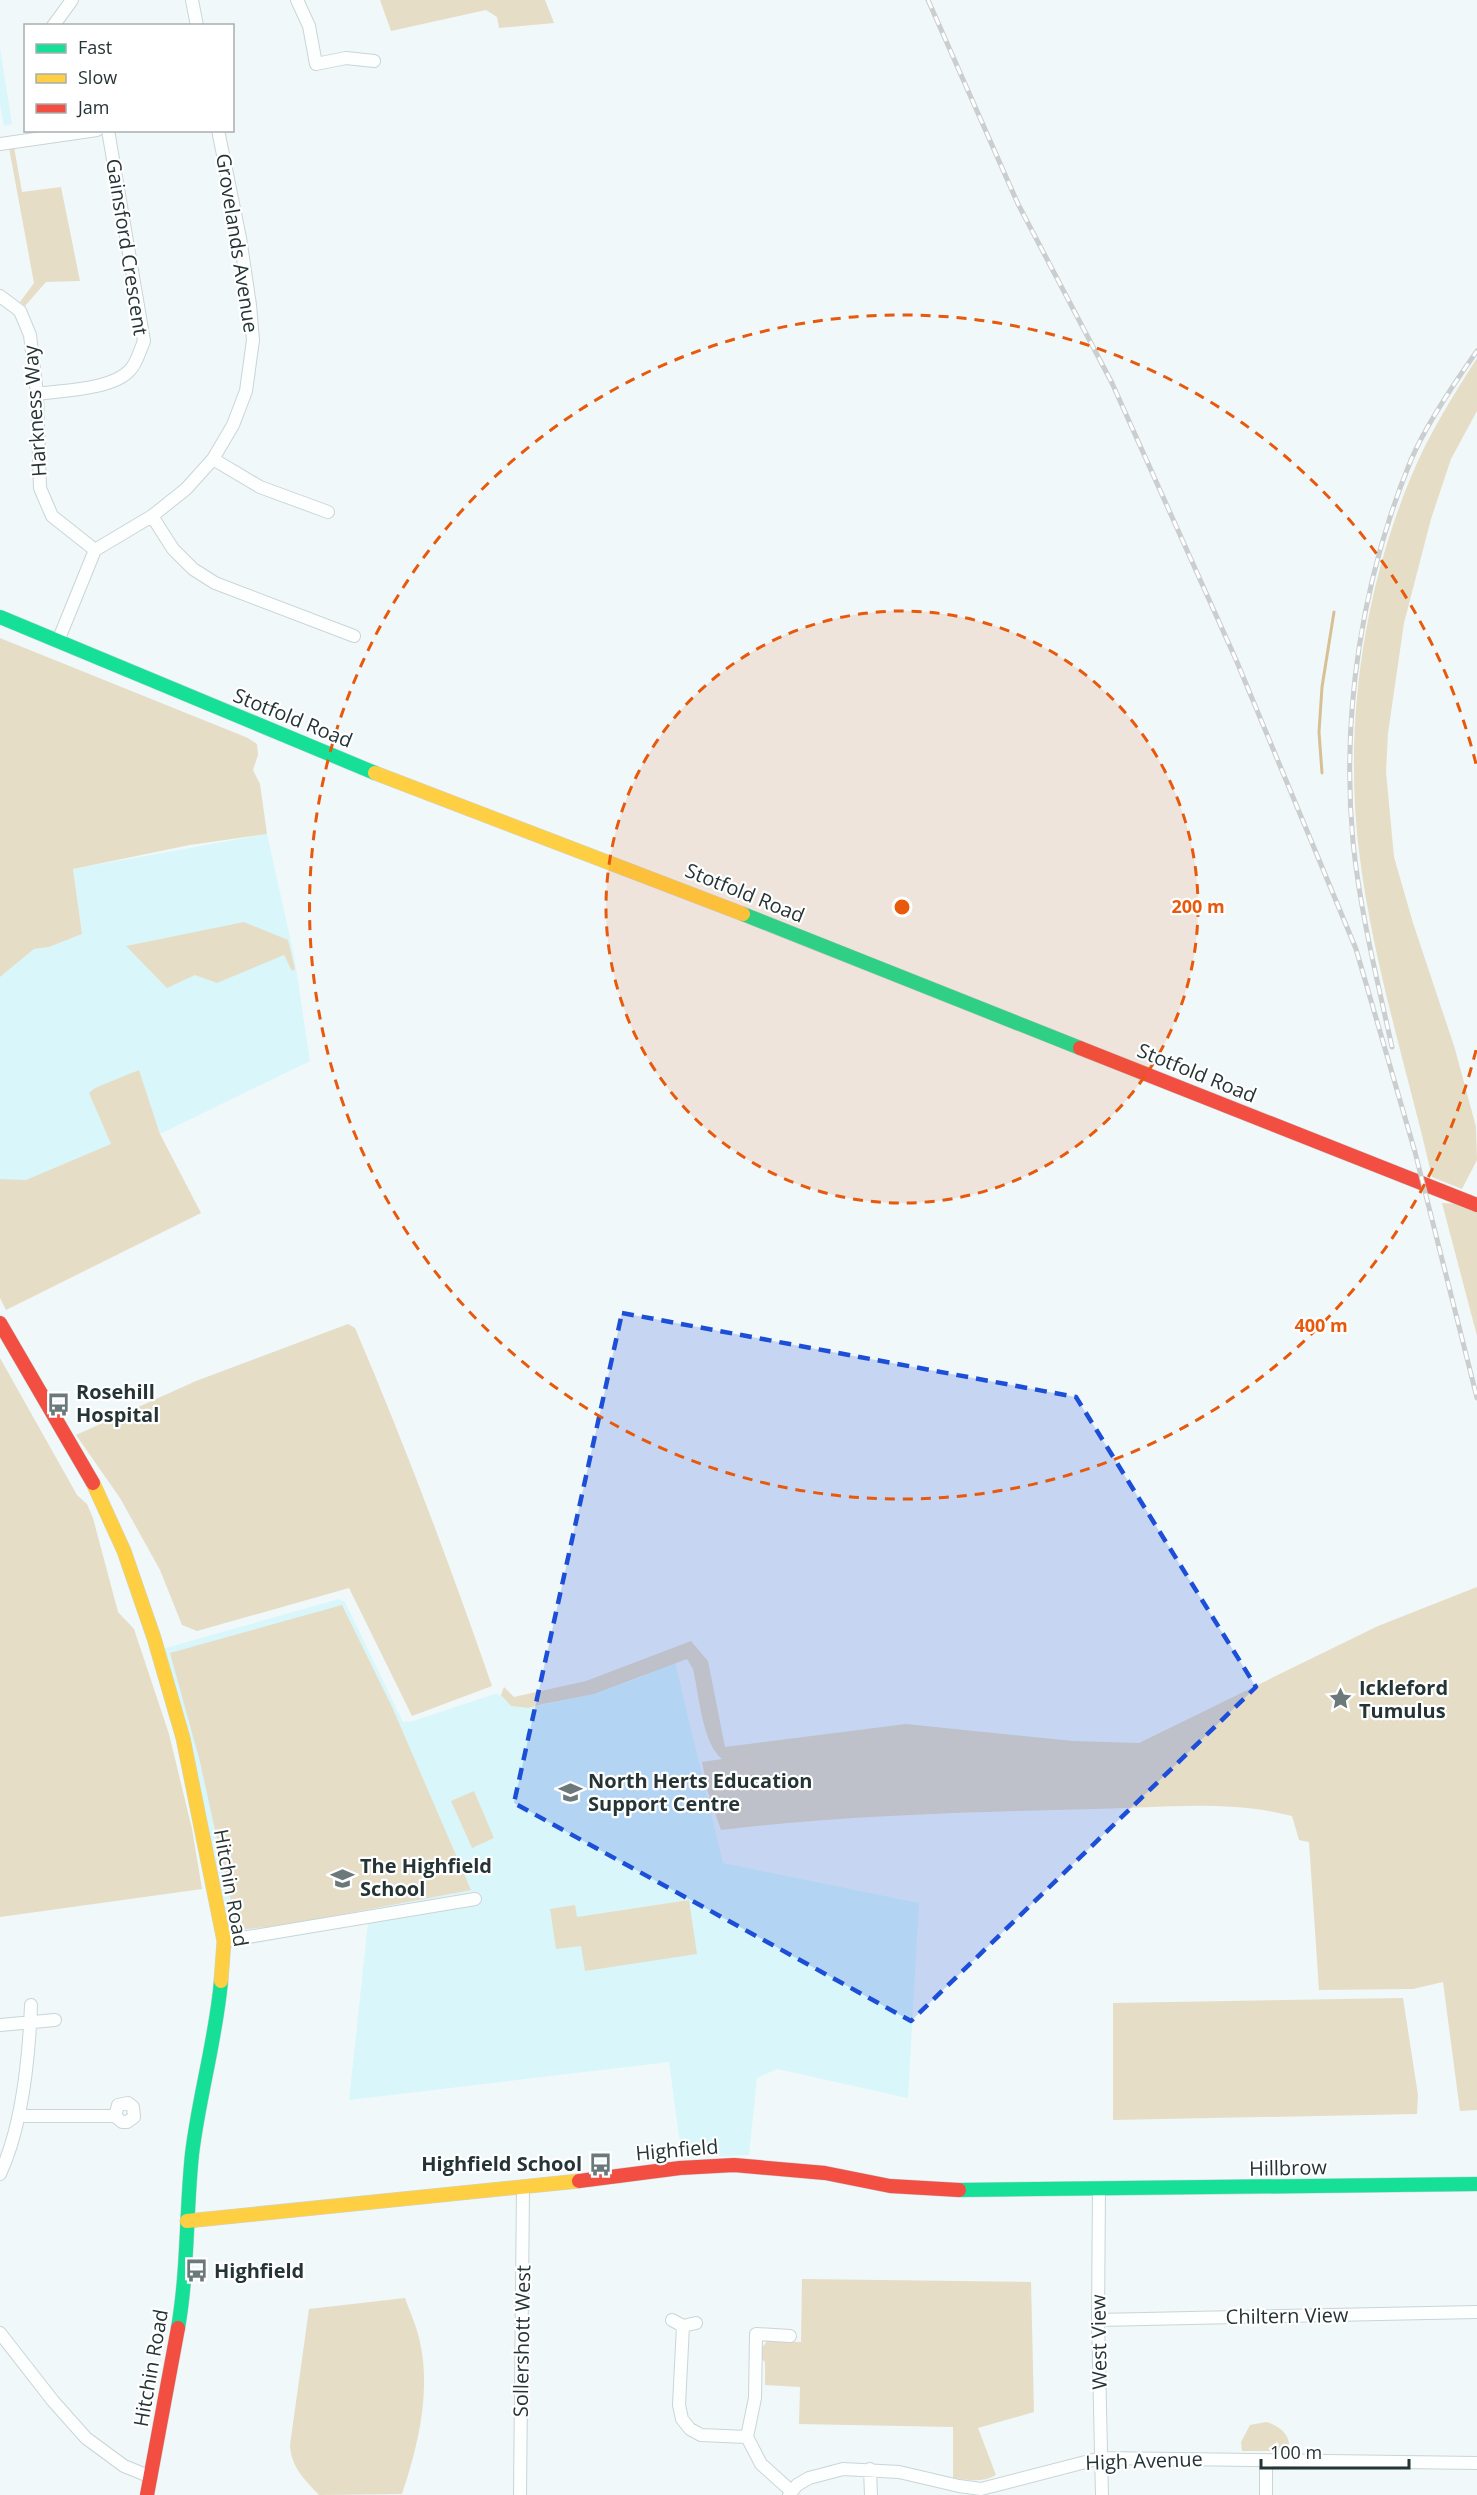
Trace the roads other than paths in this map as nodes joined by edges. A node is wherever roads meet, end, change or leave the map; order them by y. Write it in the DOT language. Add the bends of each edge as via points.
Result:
graph roads {
  1 [pos="72,0"];
  2 [pos="192,0"];
  3 [pos="297,0"];
  4 [pos="54,24"];
  5 [pos="197,24"];
  6 [pos="374,61"];
  7 [pos="83,132"];
  8 [pos="108,132"];
  9 [pos="218,132"];
  10 [pos="0,144"];
  11 [pos="0,296"];
  12 [pos="37,394"];
  13 [pos="213,459"];
  14 [pos="328,512"];
  15 [pos="152,516"];
  16 [pos="95,550"];
  17 [pos="0,617"];
  18 [pos="354,636"];
  19 [pos="58,640"];
  20 [pos="1477,1205"];
  21 [pos="0,1323"];
  22 [pos="475,1899"];
  23 [pos="224,1941"];
  24 [pos="31,2005"];
  25 [pos="55,2020"];
  26 [pos="30,2022"];
  27 [pos="0,2025"];
  28 [pos="19,2116"];
  29 [pos="115,2116"];
  30 [pos="0,2174"];
  31 [pos="1477,2184"];
  32 [pos="523,2188"];
  33 [pos="1099,2189"];
  34 [pos="187,2221"];
  35 [pos="1477,2312"];
  36 [pos="1098,2319"];
  37 [pos="672,2320"];
  38 [pos="696,2323"];
  39 [pos="683,2326"];
  40 [pos="0,2333"];
  41 [pos="790,2336"];
  42 [pos="747,2437"];
  43 [pos="1101,2458"];
  44 [pos="1266,2461"];
  45 [pos="1477,2463"];
  46 [pos="870,2469"];
  47 [pos="151,2477"];
  48 [pos="790,2493"];
  49 [pos="147,2495"];
  50 [pos="520,2495"];
  51 [pos="871,2495"];
  52 [pos="1102,2495"];
  53 [pos="1266,2495"];
  1 -- 4 [label="street"];
  2 -- 5 [label="street"];
  3 -- 6 [label="street" via="309,26 316,64 346,58"];
  7 -- 10 [label="street"];
  8 -- 12 [label="street, Gainsford Crescent" via="144,341 132,368 122,378"];
  9 -- 13 [label="street, Grovelands Avenue" via="240,238 253,340 246,391 233,425"];
  11 -- 12 [label="street, Harkness Way" via="20,311 30,335"];
  12 -- 16 [label="street, Harkness Way" via="40,488 52,516"];
  13 -- 14 [label="street" via="260,487"];
  13 -- 15 [label="street, Grovelands Avenue" via="186,489"];
  15 -- 16 [label="street, Grovelands Avenue"];
  15 -- 18 [label="street" via="173,549 214,583"];
  16 -- 19 [label="street"];
  17 -- 19 [label="street, Stotfold Road"];
  19 -- 20 [label="street, Stotfold Road" via="378,774 684,890"];
  21 -- 23 [label="street, Hitchin Road" via="100,1494 124,1551 183,1738"];
  22 -- 23 [label="street"];
  23 -- 34 [label="street, Hitchin Road" via="219,2001 198,2109"];
  24 -- 26 [label="street"];
  25 -- 26 [label="street"];
  26 -- 27 [label="street"];
  26 -- 28 [label="street"];
  28 -- 29 [label="street"];
  28 -- 30 [label="street"];
  31 -- 33 [label="street, Hillbrow"];
  32 -- 33 [label="street, Highfield" via="680,2168 739,2165 825,2173 890,2186 984,2191"];
  32 -- 34 [label="street, Highfield"];
  32 -- 50 [label="street, Sollershott West"];
  33 -- 36 [label="street, West View"];
  34 -- 47 [label="street, Hitchin Road" via="183,2299"];
  35 -- 36 [label="street, Chiltern View"];
  36 -- 43 [label="street, West View"];
  37 -- 39 [label="street"];
  38 -- 39 [label="street"];
  39 -- 42 [label="street" via="679,2405 682,2419 701,2435"];
  40 -- 47 [label="street" via="86,2438 124,2466"];
  41 -- 42 [label="street" via="756,2334 755,2398"];
  42 -- 48 [label="street" via="761,2464"];
  43 -- 44 [label="street, High Avenue"];
  43 -- 46 [label="street, High Avenue" via="981,2488"];
  43 -- 52 [label="street, West View"];
  44 -- 45 [label="street, High Avenue"];
  44 -- 53 [label="street"];
  46 -- 48 [label="street, High Avenue" via="819,2474"];
  46 -- 51 [label="street"];
  47 -- 49 [label="street, Hitchin Road"];
}
